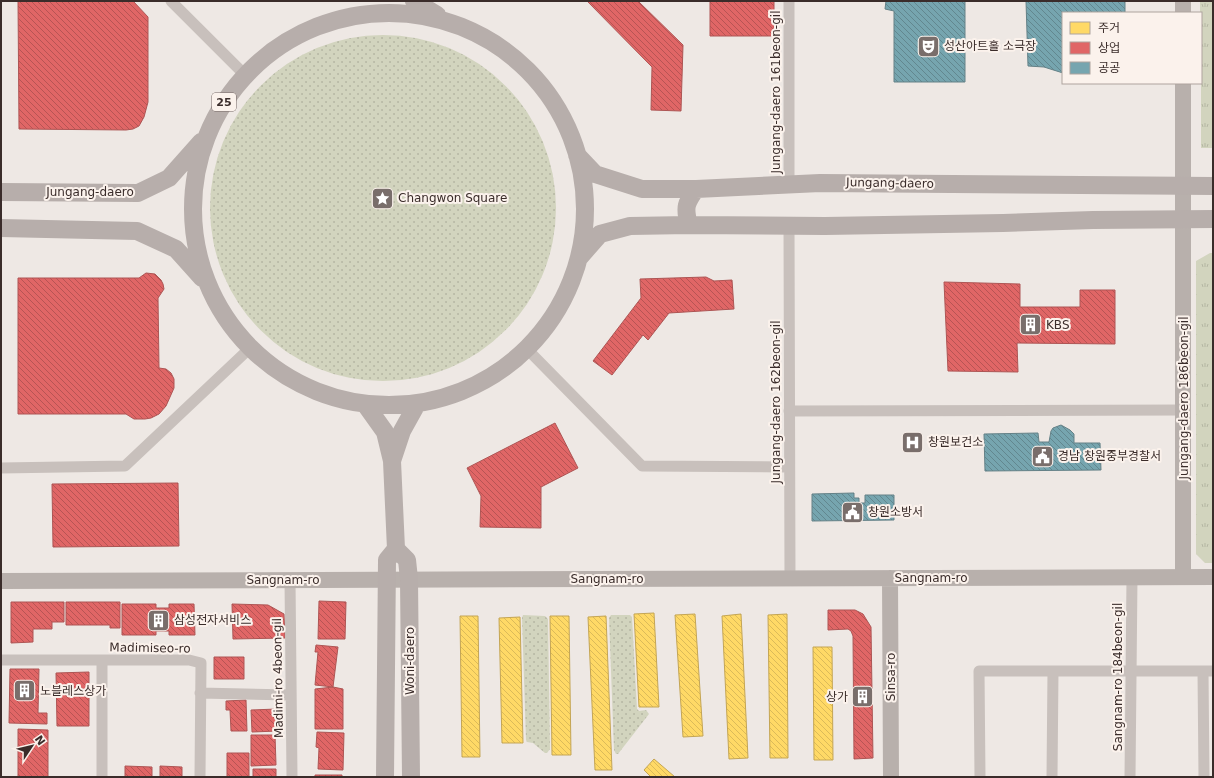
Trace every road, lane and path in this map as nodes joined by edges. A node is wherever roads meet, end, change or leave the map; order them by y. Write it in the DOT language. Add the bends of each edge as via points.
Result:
graph roads {
  1 [pos="171,1"];
  2 [pos="367,1"];
  3 [pos="414,1"];
  4 [pos="789,1"];
  5 [pos="1183,1"];
  6 [pos="1183,12"];
  7 [pos="350,17"];
  8 [pos="463,28"];
  9 [pos="245,75"];
  10 [pos="1183,84"];
  11 [pos="206,137"];
  12 [pos="577,155"];
  13 [pos="789,184"];
  14 [pos="1183,186"];
  15 [pos="1213,186"];
  16 [pos="696,189"];
  17 [pos="1,192"];
  18 [pos="1183,218"];
  19 [pos="1213,219"];
  20 [pos="689,225"];
  21 [pos="789,226"];
  22 [pos="1,228"];
  23 [pos="579,259"];
  24 [pos="207,283"];
  25 [pos="250,348"];
  26 [pos="527,349"];
  27 [pos="365,404"];
  28 [pos="417,404"];
  29 [pos="1184,410"];
  30 [pos="789,411"];
  31 [pos="392,461"];
  32 [pos="789,467"];
  33 [pos="1,468"];
  34 [pos="396,549"];
  35 [pos="1132,577"];
  36 [pos="1183,577"];
  37 [pos="1213,577"];
  38 [pos="790,578"];
  39 [pos="890,578"];
  40 [pos="409,579"];
  41 [pos="290,580"];
  42 [pos="386,580"];
  43 [pos="1,581"];
  44 [pos="1,660"];
  45 [pos="102,660"];
  46 [pos="1053,671"];
  47 [pos="1131,671"];
  48 [pos="1208,671"];
  49 [pos="200,693"];
  50 [pos="292,695"];
  51 [pos="102,777"];
  52 [pos="200,777"];
  53 [pos="292,777"];
  54 [pos="385,777"];
  55 [pos="411,777"];
  56 [pos="891,777"];
  57 [pos="980,777"];
  58 [pos="1052,777"];
  59 [pos="1130,777"];
  60 [pos="1204,777"];
  1 -- 9 [label="street"];
  2 -- 7 [label="main road"];
  3 -- 8 [label="main road"];
  4 -- 13 [label="street, Jungang-daero 161beon-gil"];
  5 -- 6 [label="main road"];
  7 -- 8 [label="main road, 25" via="407,14 441,20"];
  7 -- 9 [label="main road, 25" via="321,25 293,38 268,54"];
  8 -- 12 [label="main road, 25" via="502,49 534,78 560,114"];
  9 -- 11 [label="main road, 25" via="223,104"];
  10 -- 14 [label="main road, Jungang-daero 186beon-gil"];
  11 -- 17 [label="main road, Jungang-daero" via="169,178 138,193"];
  11 -- 24 [label="main road, 25" via="197,166 192,210 195,240"];
  12 -- 16 [label="main road, Jungang-daero" via="595,174 642,189"];
  12 -- 23 [label="main road, 25" via="583,180 585,207"];
  13 -- 14 [label="main road, Jungang-daero"];
  13 -- 16 [label="main road, Jungang-daero"];
  14 -- 15 [label="main road, Jungang-daero"];
  14 -- 18 [label="main road, Jungang-daero 186beon-gil"];
  16 -- 20 [label="main road" via="686,206"];
  18 -- 19 [label="main road"];
  18 -- 21 [label="main road"];
  18 -- 29 [label="main road, Jungang-daero 186beon-gil"];
  20 -- 21 [label="main road"];
  20 -- 23 [label="main road" via="630,226 600,234"];
  21 -- 30 [label="street, Jungang-daero 162beon-gil"];
  22 -- 24 [label="main road" via="137,231 176,249"];
  23 -- 26 [label="main road, 25" via="559,308"];
  24 -- 25 [label="main road, 25" via="225,317"];
  25 -- 27 [label="main road, 25" via="275,369 303,386 333,398"];
  25 -- 33 [label="street" via="125,466"];
  26 -- 28 [label="main road, 25" via="503,369 477,385 448,397"];
  26 -- 32 [label="street" via="642,466"];
  27 -- 28 [label="main road, 25"];
  27 -- 31 [label="main road" via="385,432"];
  28 -- 31 [label="main road" via="402,431"];
  29 -- 30 [label="street"];
  29 -- 36 [label="main road, Jungang-daero 186beon-gil"];
  30 -- 32 [label="street, Jungang-daero 162beon-gil"];
  31 -- 34 [label="main road"];
  32 -- 38 [label="street, Jungang-daero 162beon-gil"];
  34 -- 40 [label="main road, Woni-daero" via="407,560"];
  34 -- 42 [label="main road, Woni-daero" via="387,560"];
  35 -- 36 [label="main road, Sangnam-ro"];
  35 -- 39 [label="main road, Sangnam-ro"];
  35 -- 47 [label="street, Sangnam-ro 184beon-gil"];
  36 -- 37 [label="main road, Sangnam-ro"];
  38 -- 39 [label="main road, Sangnam-ro"];
  38 -- 40 [label="main road, Sangnam-ro"];
  39 -- 56 [label="main road, Sinsa-ro"];
  40 -- 42 [label="main road, Sangnam-ro"];
  40 -- 55 [label="main road, Woni-daero"];
  41 -- 42 [label="main road, Sangnam-ro"];
  41 -- 43 [label="main road, Sangnam-ro"];
  41 -- 50 [label="street, Madimi-ro 4beon-gil"];
  42 -- 54 [label="main road, Woni-daero"];
  44 -- 45 [label="street, Madimiseo-ro"];
  45 -- 49 [label="street, Madimiseo-ro" via="189,660 201,663"];
  45 -- 51 [label="street"];
  46 -- 47 [label="street"];
  46 -- 57 [label="street" via="979,671"];
  46 -- 58 [label="street"];
  47 -- 48 [label="street"];
  47 -- 59 [label="street, Sangnam-ro 184beon-gil"];
  48 -- 60 [label="street"];
  49 -- 50 [label="street"];
  49 -- 52 [label="street"];
  50 -- 53 [label="street, Madimi-ro 4beon-gil"];
}
